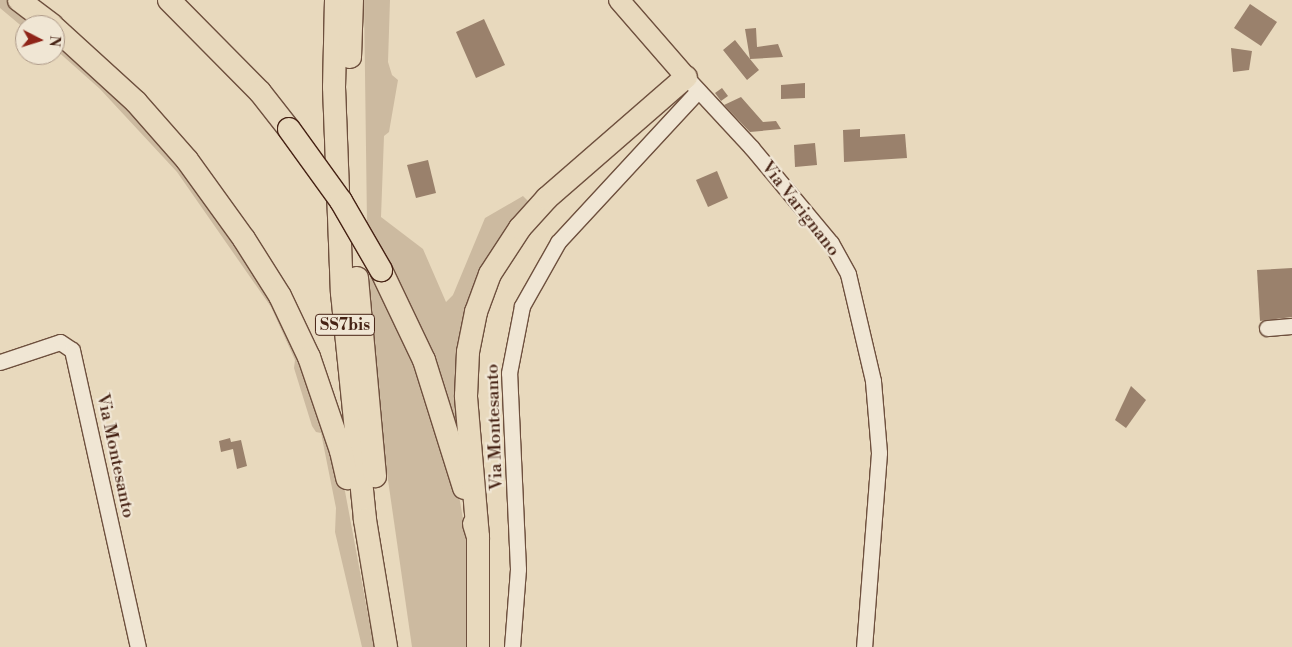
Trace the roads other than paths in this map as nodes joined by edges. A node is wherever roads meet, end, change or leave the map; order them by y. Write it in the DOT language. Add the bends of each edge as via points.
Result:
graph roads {
  1 [pos="19,0"];
  2 [pos="169,0"];
  3 [pos="336,0"];
  4 [pos="352,0"];
  5 [pos="619,0"];
  6 [pos="39,15"];
  7 [pos="65,37"];
  8 [pos="692,84"];
  9 [pos="1292,326"];
  10 [pos="1267,328"];
  11 [pos="0,362"];
  12 [pos="365,520"];
  13 [pos="478,536"];
  14 [pos="138,647"];
  15 [pos="386,647"];
  16 [pos="401,647"];
  17 [pos="478,647"];
  18 [pos="512,647"];
  19 [pos="864,647"];
  1 -- 6 [label="highway"];
  2 -- 13 [label="highway, bridge" via="202,31 289,129 341,201 381,270 424,360"];
  3 -- 12 [label="highway, SS7bis" via="334,87 342,293"];
  4 -- 16 [label="highway, SS7bis" via="350,85 358,291 374,475"];
  5 -- 8 [label="main road, Via Varignano"];
  7 -- 12 [label="highway" via="136,102 187,160 280,296 309,357 341,451 349,489"];
  8 -- 13 [label="highway" via="547,198 520,228 490,274 476,312 468,352 466,396"];
  8 -- 18 [label="street, Via Montesanto" via="558,242 522,306 510,373 518,569"];
  8 -- 19 [label="street, Via Varignano" via="752,147 831,243 848,274 874,381 880,453"];
  9 -- 10 [label="street"];
  11 -- 14 [label="street, Via Montesanto" via="60,342 72,350"];
  12 -- 15 [label="highway, SS7bis"];
  13 -- 17 [label="highway"];
}
